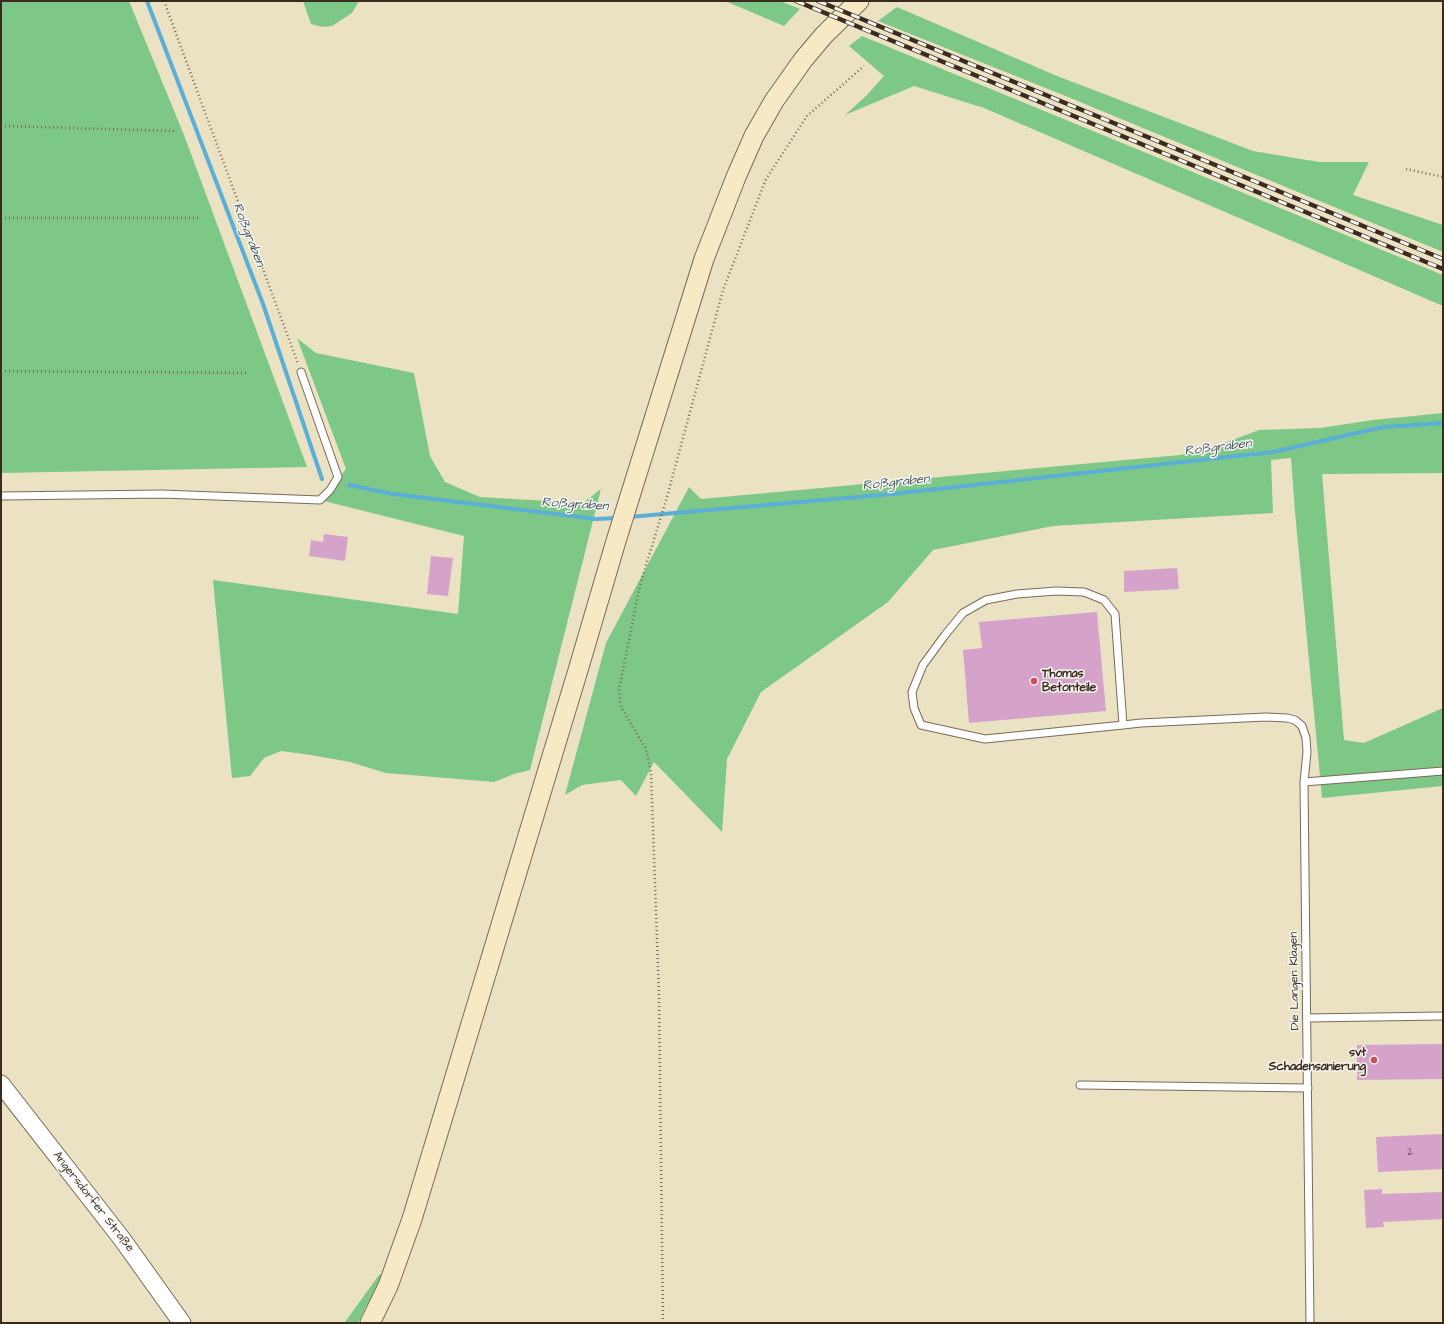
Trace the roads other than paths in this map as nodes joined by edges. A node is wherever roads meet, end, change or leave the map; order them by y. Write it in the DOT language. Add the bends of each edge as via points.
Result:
graph roads {
  1 [pos="859,1"];
  2 [pos="301,372"];
  3 [pos="1,496"];
  4 [pos="1123,725"];
  5 [pos="1443,771"];
  6 [pos="1304,782"];
  7 [pos="1443,1016"];
  8 [pos="1307,1018"];
  9 [pos="1,1084"];
  10 [pos="1080,1085"];
  11 [pos="1308,1088"];
  12 [pos="182,1323"];
  13 [pos="370,1323"];
  14 [pos="1310,1323"];
  1 -- 13 [label="main road" via="824,35 774,101 754,136 704,259 616,541 412,1219 388,1286"];
  2 -- 3 [label="lane" via="338,477 320,500 162,494"];
  4 -- 4 [label="lane" via="985,739 921,726 914,708 912,692 923,665 945,635 963,614 986,600 1017,594 1084,592 1104,600 1115,614"];
  4 -- 6 [label="lane, Die Langen Klägen" via="1266,717 1295,720 1302,726 1306,738"];
  5 -- 6 [label="lane"];
  6 -- 8 [label="lane, Die Langen Klägen"];
  7 -- 8 [label="lane"];
  8 -- 11 [label="lane, Die Langen Klägen"];
  9 -- 12 [label="street, Angersdorfer Straße" via="122,1239"];
  10 -- 11 [label="lane"];
  11 -- 14 [label="lane, Die Langen Klägen"];
}
